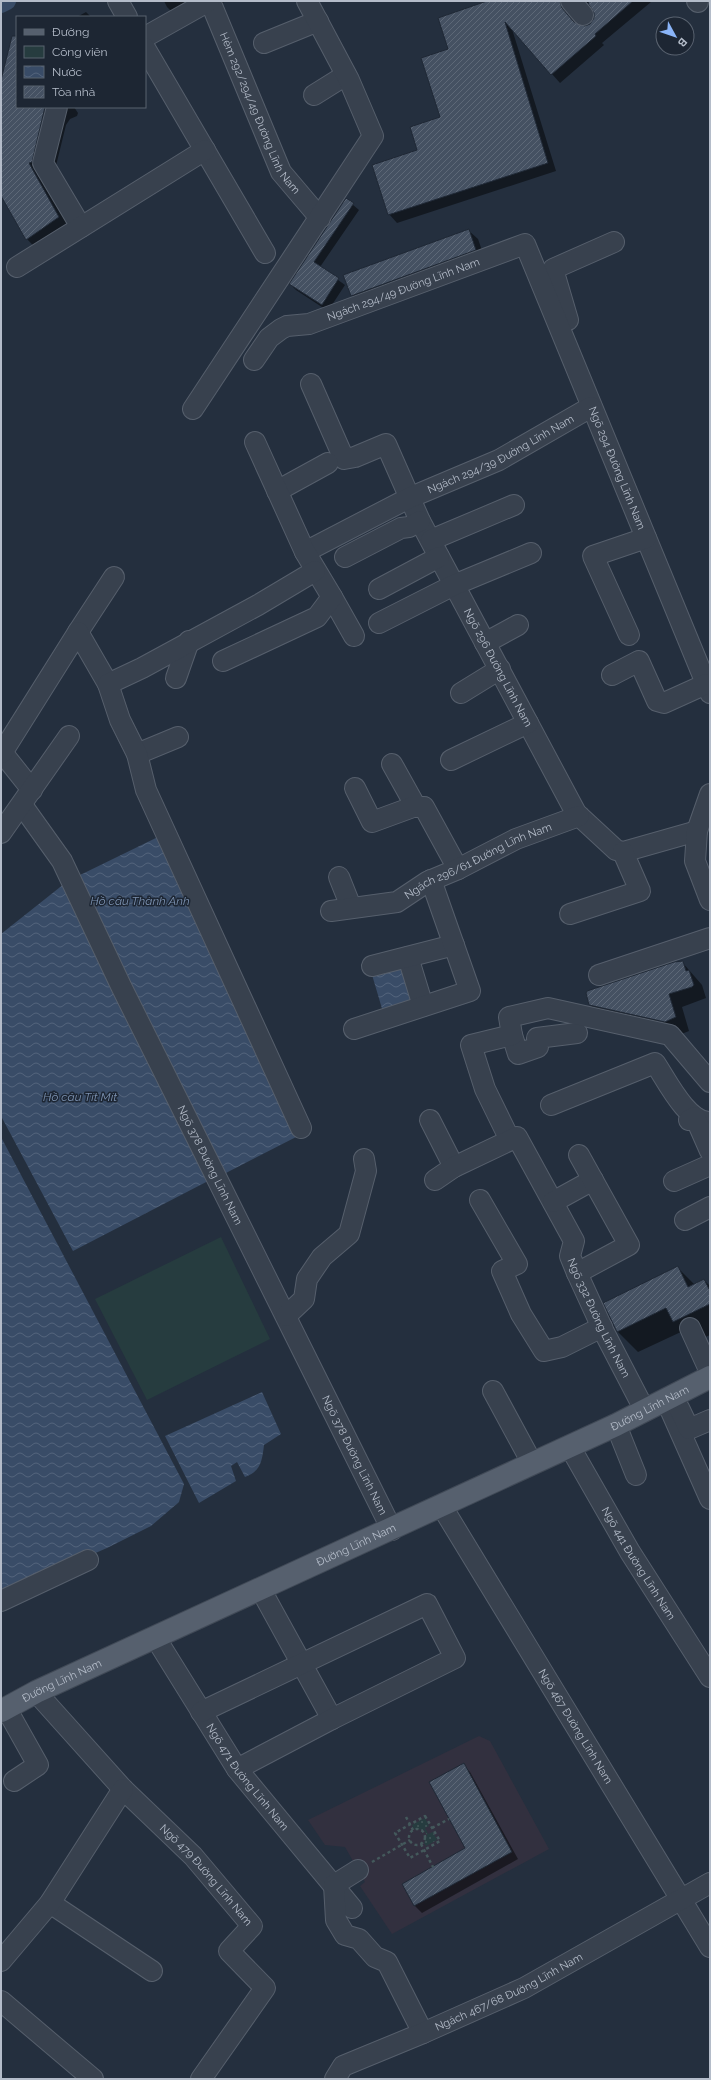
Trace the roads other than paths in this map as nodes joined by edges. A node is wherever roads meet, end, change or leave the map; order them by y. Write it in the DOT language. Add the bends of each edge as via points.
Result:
graph roads {
  1 [pos="118,1"];
  2 [pos="210,1"];
  3 [pos="307,1"];
  4 [pos="126,16"];
  5 [pos="318,21"];
  6 [pos="146,36"];
  7 [pos="264,43"];
  8 [pos="146,50"];
  9 [pos="346,75"];
  10 [pos="314,95"];
  11 [pos="57,108"];
  12 [pos="205,150"];
  13 [pos="320,218"];
  14 [pos="81,227"];
  15 [pos="614,242"];
  16 [pos="525,244"];
  17 [pos="265,253"];
  18 [pos="17,267"];
  19 [pos="256,311"];
  20 [pos="282,330"];
  21 [pos="254,360"];
  22 [pos="575,366"];
  23 [pos="311,384"];
  24 [pos="591,407"];
  25 [pos="193,409"];
  26 [pos="255,442"];
  27 [pos="328,463"];
  28 [pos="277,491"];
  29 [pos="409,498"];
  30 [pos="514,505"];
  31 [pos="414,524"];
  32 [pos="646,538"];
  33 [pos="435,548"];
  34 [pos="305,552"];
  35 [pos="531,553"];
  36 [pos="346,560"];
  37 [pos="316,571"];
  38 [pos="114,578"];
  39 [pos="454,585"];
  40 [pos="379,589"];
  41 [pos="332,597"];
  42 [pos="379,623"];
  43 [pos="518,625"];
  44 [pos="78,632"];
  45 [pos="629,635"];
  46 [pos="354,636"];
  47 [pos="189,642"];
  48 [pos="485,643"];
  49 [pos="223,660"];
  50 [pos="500,669"];
  51 [pos="612,675"];
  52 [pos="176,678"];
  53 [pos="108,684"];
  54 [pos="708,688"];
  55 [pos="461,693"];
  56 [pos="528,723"];
  57 [pos="69,736"];
  58 [pos="178,737"];
  59 [pos="2,752"];
  60 [pos="137,754"];
  61 [pos="451,760"];
  62 [pos="392,764"];
  63 [pos="355,788"];
  64 [pos="710,794"];
  65 [pos="27,797"];
  66 [pos="416,806"];
  67 [pos="579,816"];
  68 [pos="697,831"];
  69 [pos="1,833"];
  70 [pos="623,852"];
  71 [pos="458,869"];
  72 [pos="339,878"];
  73 [pos="432,880"];
  74 [pos="710,900"];
  75 [pos="351,907"];
  76 [pos="331,911"];
  77 [pos="570,914"];
  78 [pos="710,938"];
  79 [pos="454,945"];
  80 [pos="408,957"];
  81 [pos="372,966"];
  82 [pos="599,975"];
  83 [pos="424,1006"];
  84 [pos="354,1029"];
  85 [pos="577,1032"];
  86 [pos="512,1035"];
  87 [pos="710,1082"];
  88 [pos="551,1105"];
  89 [pos="430,1120"];
  90 [pos="696,1120"];
  91 [pos="301,1128"];
  92 [pos="510,1140"];
  93 [pos="710,1151"];
  94 [pos="579,1155"];
  95 [pos="364,1159"];
  96 [pos="710,1164"];
  97 [pos="454,1167"];
  98 [pos="435,1180"];
  99 [pos="593,1180"];
  100 [pos="674,1181"];
  101 [pos="480,1200"];
  102 [pos="553,1202"];
  103 [pos="710,1207"];
  104 [pos="685,1220"];
  105 [pos="577,1272"];
  106 [pos="286,1316"];
  107 [pos="602,1328"];
  108 [pos="690,1328"];
  109 [pos="710,1372"];
  110 [pos="710,1378"];
  111 [pos="493,1390"];
  112 [pos="670,1399"];
  113 [pos="644,1411"];
  114 [pos="710,1420"];
  115 [pos="616,1425"];
  116 [pos="570,1447"];
  117 [pos="532,1463"];
  118 [pos="636,1475"];
  119 [pos="710,1499"];
  120 [pos="440,1505"];
  121 [pos="392,1530"];
  122 [pos="88,1560"];
  123 [pos="261,1590"];
  124 [pos="1,1601"];
  125 [pos="156,1637"];
  126 [pos="302,1663"];
  127 [pos="710,1677"];
  128 [pos="36,1692"];
  129 [pos="3,1709"];
  130 [pos="201,1712"];
  131 [pos="332,1719"];
  132 [pos="237,1769"];
  133 [pos="14,1781"];
  134 [pos="123,1789"];
  135 [pos="358,1870"];
  136 [pos="710,1883"];
  137 [pos="334,1885"];
  138 [pos="683,1900"];
  139 [pos="50,1903"];
  140 [pos="352,1908"];
  141 [pos="710,1947"];
  142 [pos="1,1961"];
  143 [pos="152,1971"];
  144 [pos="1,2001"];
  145 [pos="423,2033"];
  146 [pos="93,2079"];
  147 [pos="202,2079"];
  148 [pos="335,2079"];
  1 -- 4 [label="street"];
  2 -- 6 [label="street"];
  2 -- 13 [label="street, Hẻm 292/294/49 Đường Lĩnh Nam" via="281,172"];
  3 -- 5 [label="street"];
  5 -- 7 [label="street"];
  5 -- 9 [label="street"];
  8 -- 12 [label="street"];
  9 -- 10 [label="street"];
  9 -- 13 [label="street" via="373,136"];
  11 -- 14 [label="street" via="43,162"];
  12 -- 14 [label="street"];
  12 -- 17 [label="street"];
  13 -- 19 [label="street"];
  14 -- 18 [label="street"];
  15 -- 22 [label="street" via="553,269 568,317"];
  16 -- 20 [label="street, Ngách 294/49 Đường Lĩnh Nam" via="310,324 287,326"];
  16 -- 22 [label="street, Ngõ 294 Đường Lĩnh Nam"];
  19 -- 20 [label="street"];
  19 -- 25 [label="street"];
  20 -- 21 [label="street, Ngách 294/49 Đường Lĩnh Nam" via="269,338"];
  22 -- 24 [label="street, Ngõ 294 Đường Lĩnh Nam"];
  23 -- 29 [label="street, Ngõ 296 Đường Lĩnh Nam" via="344,459 386,444"];
  24 -- 29 [label="street, Ngách 294/39 Đường Lĩnh Nam" via="499,460"];
  24 -- 32 [label="street, Ngõ 294 Đường Lĩnh Nam"];
  26 -- 28 [label="street"];
  27 -- 28 [label="street"];
  28 -- 34 [label="street"];
  29 -- 31 [label="street, Ngõ 296 Đường Lĩnh Nam"];
  29 -- 34 [label="street, Ngách 294/39 Đường Lĩnh Nam"];
  30 -- 33 [label="street"];
  31 -- 33 [label="street, Ngõ 296 Đường Lĩnh Nam"];
  31 -- 36 [label="street" via="405,532"];
  32 -- 45 [label="street" via="592,556"];
  32 -- 54 [label="street, Ngõ 294 Đường Lĩnh Nam"];
  33 -- 39 [label="street, Ngõ 296 Đường Lĩnh Nam"];
  33 -- 40 [label="street"];
  34 -- 37 [label="street"];
  35 -- 39 [label="street"];
  37 -- 41 [label="street"];
  37 -- 47 [label="street"];
  38 -- 44 [label="street"];
  39 -- 42 [label="street"];
  39 -- 48 [label="street, Ngõ 296 Đường Lĩnh Nam"];
  41 -- 46 [label="street"];
  41 -- 49 [label="street" via="316,617"];
  43 -- 48 [label="street"];
  44 -- 53 [label="street"];
  44 -- 59 [label="street"];
  47 -- 52 [label="street"];
  47 -- 53 [label="street"];
  48 -- 50 [label="street, Ngõ 296 Đường Lĩnh Nam"];
  50 -- 55 [label="street"];
  50 -- 56 [label="street, Ngõ 296 Đường Lĩnh Nam"];
  51 -- 54 [label="street" via="639,661 657,701 664,703"];
  53 -- 60 [label="street" via="120,720"];
  56 -- 61 [label="street"];
  56 -- 67 [label="street, Ngõ 296 Đường Lĩnh Nam"];
  57 -- 65 [label="street"];
  58 -- 60 [label="street"];
  59 -- 65 [label="street, Ngõ 378 Đường Lĩnh Nam"];
  60 -- 91 [label="street" via="146,790"];
  62 -- 66 [label="street"];
  63 -- 66 [label="street" via="372,822"];
  64 -- 68 [label="street"];
  65 -- 69 [label="street"];
  65 -- 106 [label="street, Ngõ 378 Đường Lĩnh Nam" via="62,861"];
  66 -- 71 [label="street" via="424,807"];
  67 -- 70 [label="street, Ngõ 296 Đường Lĩnh Nam" via="616,850"];
  67 -- 71 [label="street, Ngách 296/61 Đường Lĩnh Nam" via="516,839"];
  68 -- 70 [label="street"];
  68 -- 74 [label="street" via="695,861"];
  70 -- 77 [label="street" via="640,891"];
  71 -- 73 [label="street, Ngách 296/61 Đường Lĩnh Nam"];
  72 -- 75 [label="street"];
  73 -- 75 [label="street, Ngách 296/61 Đường Lĩnh Nam" via="397,902"];
  73 -- 79 [label="street"];
  75 -- 76 [label="street, Ngách 296/61 Đường Lĩnh Nam"];
  78 -- 82 [label="street"];
  79 -- 80 [label="street"];
  79 -- 83 [label="street" via="470,991"];
  80 -- 81 [label="street"];
  80 -- 83 [label="street"];
  83 -- 84 [label="street"];
  85 -- 86 [label="street" via="537,1038 538,1047 518,1054"];
  86 -- 87 [label="street" via="508,1017 548,1008 670,1035"];
  86 -- 92 [label="street" via="471,1045 485,1089"];
  88 -- 90 [label="street" via="655,1063 682,1105"];
  89 -- 97 [label="street"];
  90 -- 93 [label="street"];
  92 -- 97 [label="street"];
  92 -- 102 [label="street, Ngõ 332 Đường Lĩnh Nam" via="517,1137"];
  94 -- 99 [label="street"];
  95 -- 106 [label="street" via="366,1171 349,1234 322,1257 307,1279 304,1299"];
  96 -- 100 [label="street"];
  97 -- 98 [label="street"];
  99 -- 102 [label="street"];
  99 -- 105 [label="street" via="629,1245"];
  101 -- 107 [label="street" via="517,1264 502,1271 521,1314 544,1351 562,1347"];
  102 -- 105 [label="street, Ngõ 332 Đường Lĩnh Nam" via="574,1241 570,1256"];
  103 -- 104 [label="street"];
  105 -- 107 [label="street, Ngõ 332 Đường Lĩnh Nam"];
  106 -- 121 [label="street, Ngõ 378 Đường Lĩnh Nam"];
  107 -- 113 [label="street, Ngõ 332 Đường Lĩnh Nam"];
  108 -- 109 [label="street"];
  110 -- 112 [label="main road, Đường Lĩnh Nam"];
  111 -- 117 [label="street"];
  112 -- 113 [label="main road, Đường Lĩnh Nam"];
  112 -- 114 [label="street" via="689,1429"];
  112 -- 119 [label="street"];
  113 -- 115 [label="main road, Đường Lĩnh Nam"];
  115 -- 116 [label="main road, Đường Lĩnh Nam"];
  115 -- 118 [label="street"];
  116 -- 117 [label="main road, Đường Lĩnh Nam"];
  116 -- 127 [label="street, Ngõ 441 Đường Lĩnh Nam" via="630,1552"];
  117 -- 120 [label="main road, Đường Lĩnh Nam"];
  120 -- 121 [label="main road, Đường Lĩnh Nam"];
  120 -- 138 [label="street, Ngõ 467 Đường Lĩnh Nam"];
  121 -- 123 [label="main road, Đường Lĩnh Nam"];
  122 -- 124 [label="street"];
  123 -- 125 [label="main road, Đường Lĩnh Nam"];
  123 -- 126 [label="street"];
  125 -- 128 [label="main road, Đường Lĩnh Nam"];
  125 -- 130 [label="street, Ngõ 471 Đường Lĩnh Nam"];
  126 -- 130 [label="street"];
  126 -- 131 [label="street"];
  126 -- 131 [label="street" via="427,1604 455,1658"];
  128 -- 129 [label="main road, Đường Lĩnh Nam"];
  128 -- 134 [label="street, Ngõ 479 Đường Lĩnh Nam"];
  129 -- 133 [label="street" via="38,1765"];
  130 -- 132 [label="street, Ngõ 471 Đường Lĩnh Nam"];
  131 -- 132 [label="street"];
  132 -- 137 [label="street, Ngõ 471 Đường Lĩnh Nam"];
  134 -- 139 [label="street"];
  134 -- 147 [label="street, Ngõ 479 Đường Lĩnh Nam" via="193,1856 252,1926 229,1951 264,1988"];
  135 -- 137 [label="street"];
  136 -- 138 [label="street, Ngách 467/68 Đường Lĩnh Nam"];
  137 -- 140 [label="street, Ngõ 471 Đường Lĩnh Nam"];
  137 -- 145 [label="street" via="336,1920 345,1935 360,1939 375,1957 387,1962"];
  138 -- 141 [label="street, Ngõ 467 Đường Lĩnh Nam"];
  138 -- 145 [label="street, Ngách 467/68 Đường Lĩnh Nam" via="524,1988"];
  139 -- 142 [label="street"];
  139 -- 143 [label="street"];
  144 -- 146 [label="street"];
  145 -- 148 [label="street, Ngách 467/68 Đường Lĩnh Nam" via="343,2066"];
}
